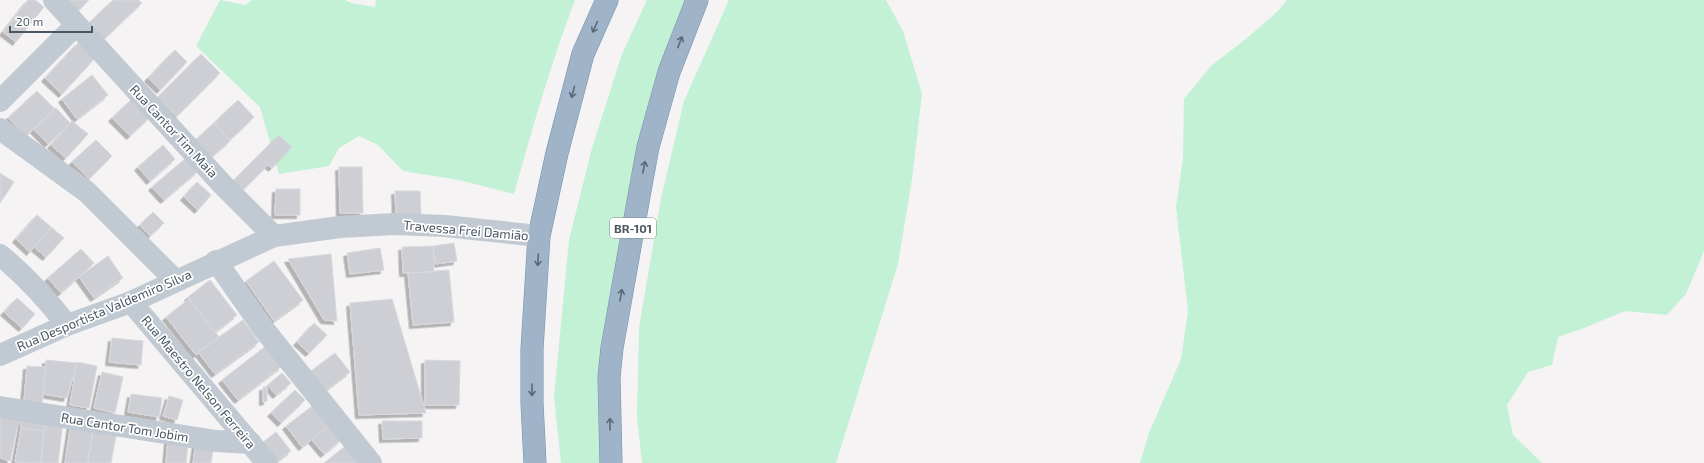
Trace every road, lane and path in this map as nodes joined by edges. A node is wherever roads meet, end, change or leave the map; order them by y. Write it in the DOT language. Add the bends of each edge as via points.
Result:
graph roads {
  1 [pos="54,0"];
  2 [pos="607,0"];
  3 [pos="697,0"];
  4 [pos="76,25"];
  5 [pos="0,101"];
  6 [pos="0,129"];
  7 [pos="274,236"];
  8 [pos="539,236"];
  9 [pos="0,255"];
  10 [pos="216,261"];
  11 [pos="176,281"];
  12 [pos="131,302"];
  13 [pos="67,325"];
  14 [pos="0,355"];
  15 [pos="0,407"];
  16 [pos="251,443"];
  17 [pos="266,463"];
  18 [pos="371,463"];
  19 [pos="535,463"];
  20 [pos="611,463"];
  1 -- 4 [label="street, Rua Cantor Tim Maia"];
  2 -- 8 [label="highway, one-way" via="583,54 557,153"];
  20 -- 3 [label="highway, BR-101, one-way" via="609,377 638,196 648,147 669,72"];
  4 -- 5 [label="street"];
  4 -- 7 [label="street, Rua Cantor Tim Maia"];
  6 -- 11 [label="street" via="87,192"];
  7 -- 8 [label="street, Travessa Frei Damião" via="340,227 395,224 445,226"];
  7 -- 10 [label="street, Rua Desportista Valdemiro Silva"];
  8 -- 19 [label="highway, one-way" via="532,349"];
  9 -- 13 [label="street" via="46,297"];
  10 -- 11 [label="street, Rua Desportista Valdemiro Silva"];
  10 -- 18 [label="street" via="263,328"];
  11 -- 12 [label="street, Rua Desportista Valdemiro Silva"];
  12 -- 13 [label="street, Rua Desportista Valdemiro Silva"];
  12 -- 16 [label="street, Rua Maestro Nelson Ferreira"];
  13 -- 14 [label="street, Rua Desportista Valdemiro Silva"];
  15 -- 16 [label="street, Rua Cantor Tom Jobim" via="216,441"];
  16 -- 17 [label="street, Rua Maestro Nelson Ferreira"];
}
